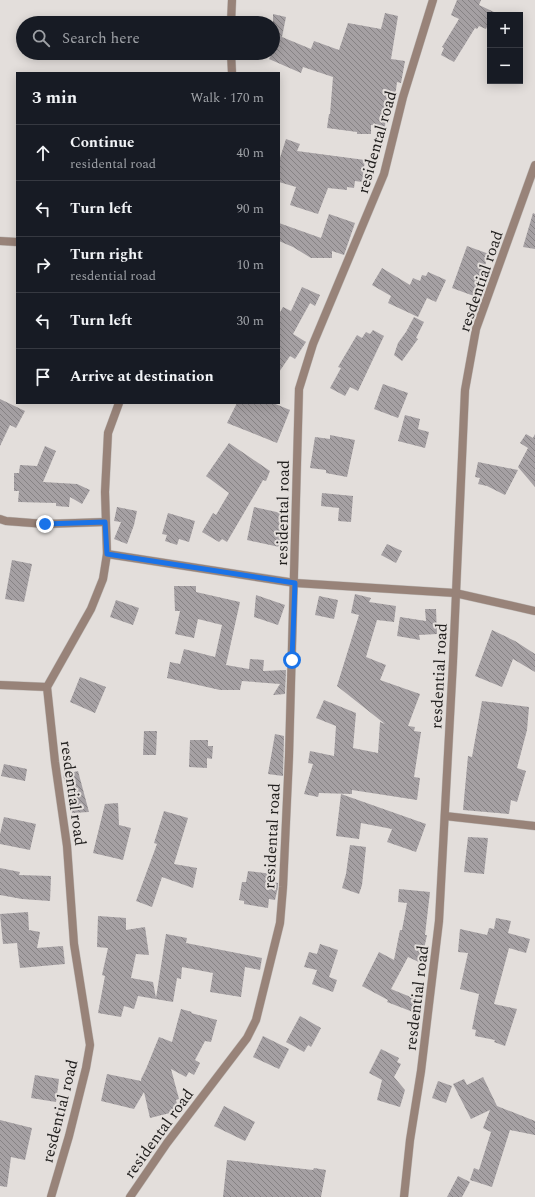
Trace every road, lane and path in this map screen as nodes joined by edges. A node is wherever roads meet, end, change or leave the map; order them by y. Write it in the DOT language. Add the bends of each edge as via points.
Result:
graph roads {
  1 [pos="232,0"];
  2 [pos="433,0"];
  3 [pos="231,16"];
  4 [pos="231,60"];
  5 [pos="232,72"];
  6 [pos="535,165"];
  7 [pos="0,241"];
  8 [pos="16,242"];
  9 [pos="119,404"];
  10 [pos="0,519"];
  11 [pos="105,522"];
  12 [pos="107,554"];
  13 [pos="295,583"];
  14 [pos="455,593"];
  15 [pos="535,611"];
  16 [pos="0,685"];
  17 [pos="47,687"];
  18 [pos="445,816"];
  19 [pos="535,826"];
  20 [pos="51,1197"];
  21 [pos="130,1197"];
  22 [pos="404,1197"];
  1 -- 3 [label="street"];
  2 -- 13 [label="street, residental road" via="384,174 313,344 299,389"];
  4 -- 5 [label="street"];
  6 -- 14 [label="street, resdential road" via="476,329 465,390"];
  7 -- 8 [label="street"];
  9 -- 11 [label="street" via="108,433"];
  10 -- 11 [label="street" via="45,524"];
  11 -- 12 [label="street"];
  12 -- 13 [label="street"];
  12 -- 17 [label="street" via="103,579 91,609"];
  13 -- 14 [label="street"];
  13 -- 21 [label="street, residental road" via="280,923 256,1020 248,1038 167,1143"];
  14 -- 15 [label="street"];
  14 -- 18 [label="street, resdential road"];
  16 -- 17 [label="street"];
  17 -- 20 [label="street, resdential road" via="68,846 74,944 90,1045 69,1136"];
  18 -- 19 [label="street"];
  18 -- 22 [label="street, resdential road" via="439,921"];
}
